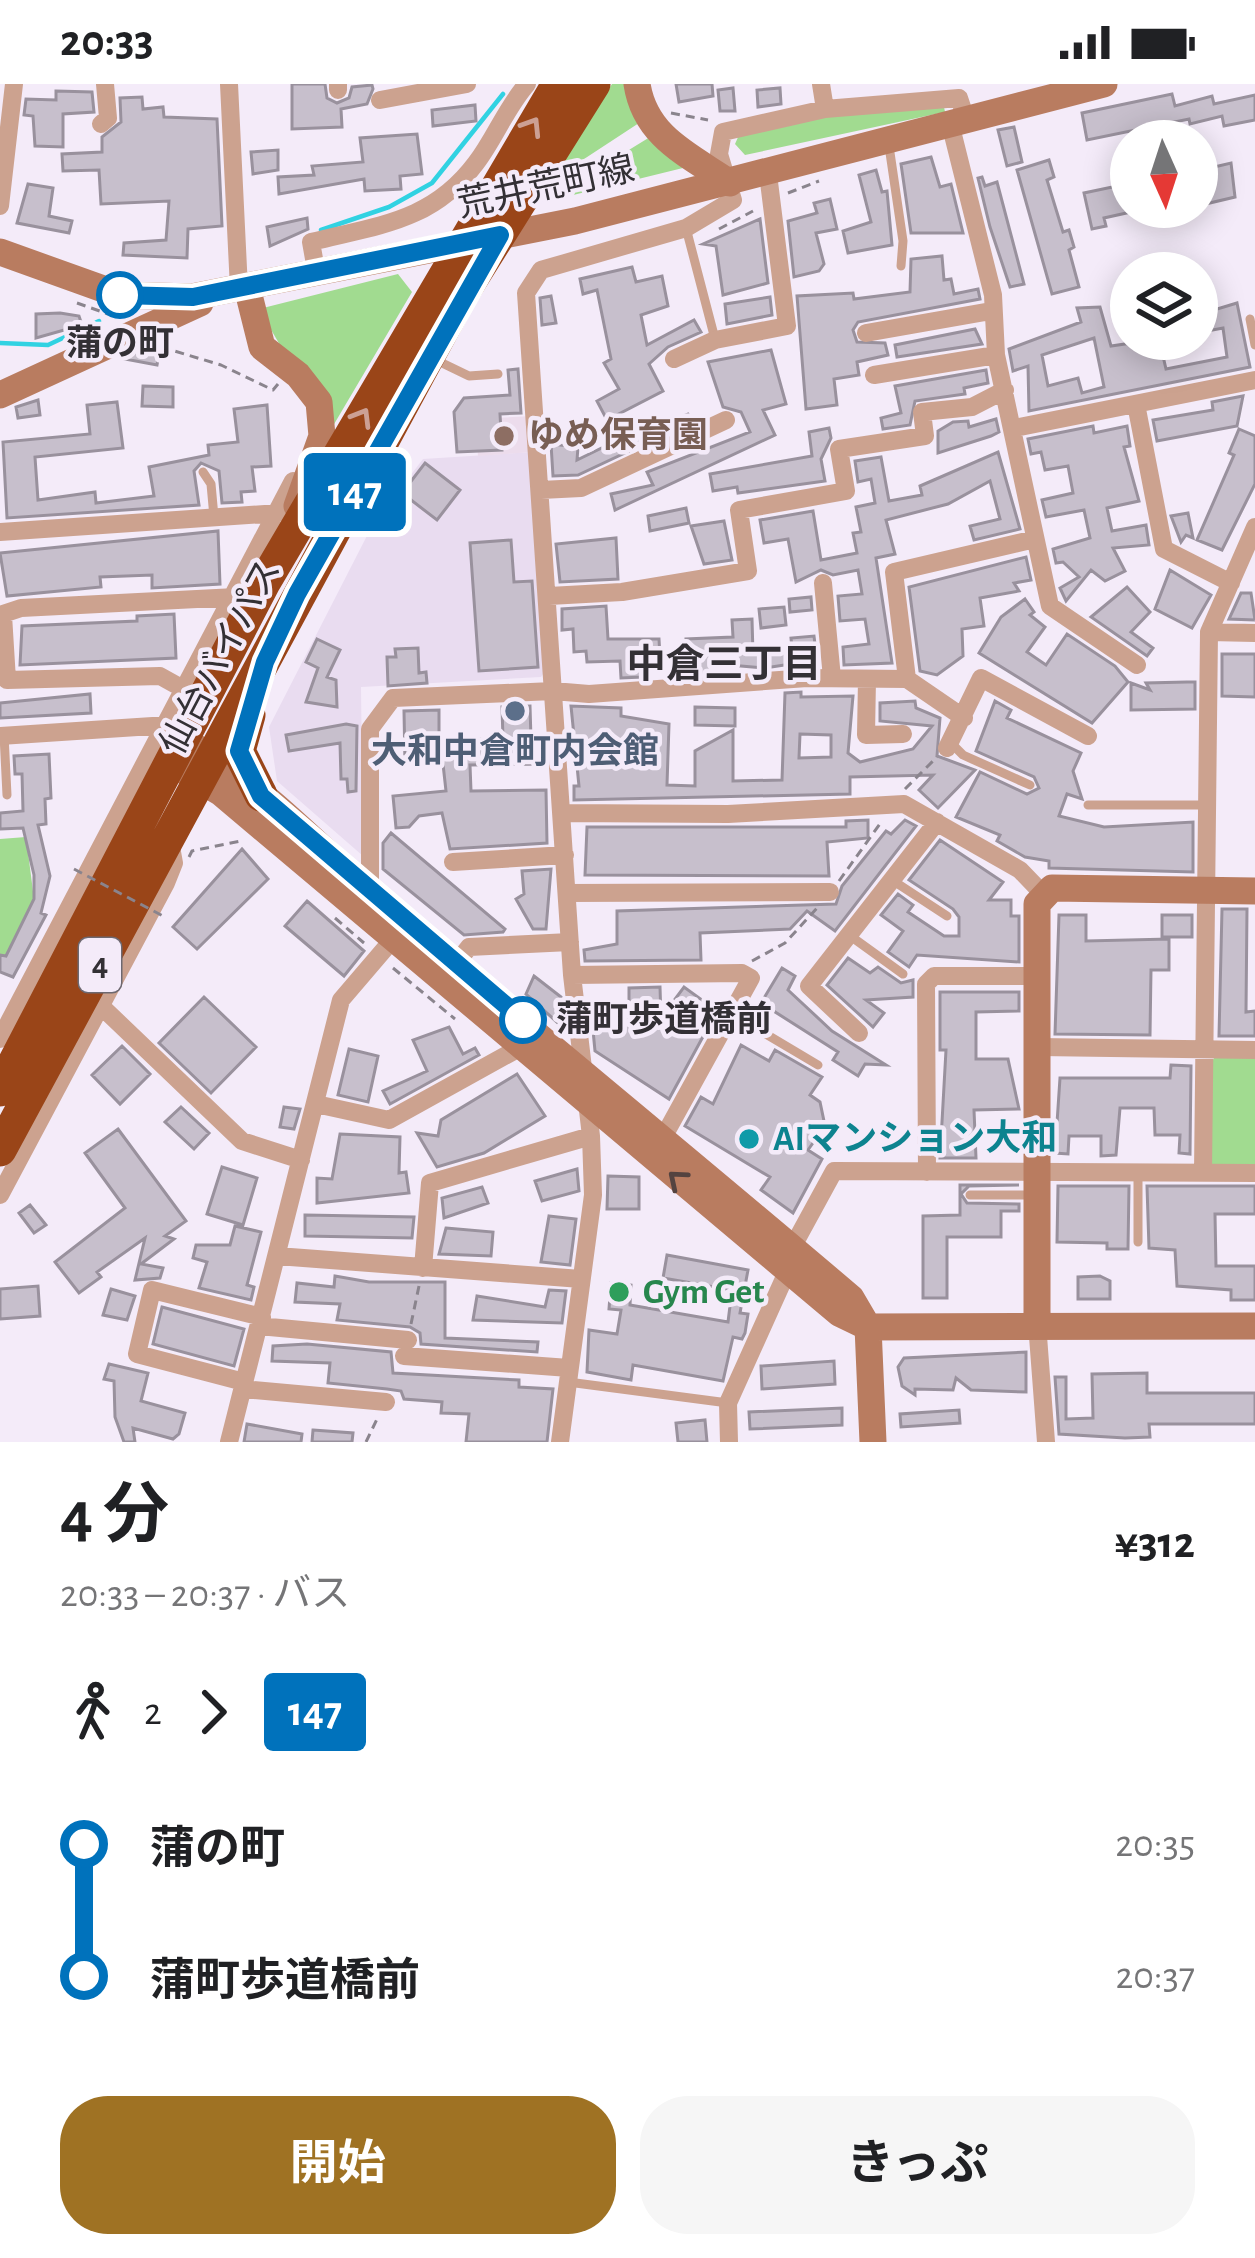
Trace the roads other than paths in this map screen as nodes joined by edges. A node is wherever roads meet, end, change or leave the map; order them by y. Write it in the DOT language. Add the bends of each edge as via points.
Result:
graph roads {
  1 [pos="14,84"];
  2 [pos="105,84"];
  3 [pos="230,84"];
  4 [pos="467,84"];
  5 [pos="525,84"];
  6 [pos="558,84"];
  7 [pos="594,84"];
  8 [pos="637,84"];
  9 [pos="648,84"];
  10 [pos="820,84"];
  11 [pos="1104,84"];
  12 [pos="380,100"];
  13 [pos="953,106"];
  14 [pos="825,109"];
  15 [pos="101,124"];
  16 [pos="888,140"];
  17 [pos="719,154"];
  18 [pos="768,174"];
  19 [pos="730,183"];
  20 [pos="0,206"];
  21 [pos="686,228"];
  22 [pos="500,235"];
  23 [pos="464,241"];
  24 [pos="0,252"];
  25 [pos="901,266"];
  26 [pos="316,270"];
  27 [pos="235,289"];
  28 [pos="991,311"];
  29 [pos="1250,319"];
  30 [pos="866,333"];
  31 [pos="716,340"];
  32 [pos="1255,345"];
  33 [pos="262,347"];
  34 [pos="441,349"];
  35 [pos="996,355"];
  36 [pos="674,359"];
  37 [pos="498,374"];
  38 [pos="874,374"];
  39 [pos="1255,380"];
  40 [pos="1005,390"];
  41 [pos="0,395"];
  42 [pos="1136,404"];
  43 [pos="726,420"];
  44 [pos="1015,428"];
  45 [pos="203,472"];
  46 [pos="541,490"];
  47 [pos="280,513"];
  48 [pos="214,517"];
  49 [pos="1255,527"];
  50 [pos="0,532"];
  51 [pos="1035,539"];
  52 [pos="823,583"];
  53 [pos="1231,583"];
  54 [pos="251,589"];
  55 [pos="549,596"];
  56 [pos="1,615"];
  57 [pos="1209,632"];
  58 [pos="1255,633"];
  59 [pos="265,662"];
  60 [pos="1137,665"];
  61 [pos="832,679"];
  62 [pos="867,679"];
  63 [pos="907,679"];
  64 [pos="187,691"];
  65 [pos="553,691"];
  66 [pos="964,718"];
  67 [pos="902,734"];
  68 [pos="2,735"];
  69 [pos="1088,736"];
  70 [pos="949,746"];
  71 [pos="187,753"];
  72 [pos="1030,785"];
  73 [pos="7,795"];
  74 [pos="261,796"];
  75 [pos="1088,805"];
  76 [pos="1207,805"];
  77 [pos="562,813"];
  78 [pos="937,822"];
  79 [pos="180,845"];
  80 [pos="565,855"];
  81 [pos="453,862"];
  82 [pos="891,880"];
  83 [pos="1207,891"];
  84 [pos="1255,891"];
  85 [pos="830,892"];
  86 [pos="567,893"];
  87 [pos="1045,896"];
  88 [pos="947,916"];
  89 [pos="381,930"];
  90 [pos="848,935"];
  91 [pos="570,942"];
  92 [pos="455,965"];
  93 [pos="903,974"];
  94 [pos="572,975"];
  95 [pos="1038,976"];
  96 [pos="102,1007"];
  97 [pos="732,1014"];
  98 [pos="859,1033"];
  99 [pos="0,1040"];
  100 [pos="521,1047"];
  101 [pos="1039,1047"];
  102 [pos="1204,1050"];
  103 [pos="1255,1050"];
  104 [pos="818,1065"];
  105 [pos="584,1071"];
  106 [pos="0,1090"];
  107 [pos="588,1103"];
  108 [pos="316,1104"];
  109 [pos="591,1136"];
  110 [pos="664,1136"];
  111 [pos="0,1150"];
  112 [pos="302,1160"];
  113 [pos="928,1172"];
  114 [pos="1138,1173"];
  115 [pos="1203,1173"];
  116 [pos="1255,1173"];
  117 [pos="1037,1184"];
  118 [pos="0,1195"];
  119 [pos="970,1196"];
  120 [pos="1138,1242"];
  121 [pos="277,1256"];
  122 [pos="790,1260"];
  123 [pos="423,1268"];
  124 [pos="581,1279"];
  125 [pos="260,1322"];
  126 [pos="1037,1323"];
  127 [pos="1255,1326"];
  128 [pos="868,1327"];
  129 [pos="568,1375"];
  130 [pos="244,1385"];
  131 [pos="386,1402"];
  132 [pos="728,1402"];
  133 [pos="229,1442"];
  134 [pos="560,1442"];
  135 [pos="728,1442"];
  136 [pos="873,1442"];
  137 [pos="1046,1442"];
  1 -- 20 [label="street"];
  2 -- 15 [label="street" via="108,118"];
  3 -- 27 [label="street"];
  4 -- 12 [label="street"];
  5 -- 26 [label="street" via="476,163 443,198 412,216 311,242"];
  23 -- 6 [label="highway, 仙台バイパス / 4, one-way"];
  7 -- 22 [label="highway, 仙台バイパス / 4"];
  8 -- 19 [label="street" via="651,125"];
  9 -- 17 [label="street" via="666,128"];
  10 -- 14 [label="street"];
  11 -- 13 [label="street, 荒井荒町線"];
  13 -- 14 [label="street"];
  13 -- 16 [label="street, 荒井荒町線"];
  13 -- 28 [label="street"];
  14 -- 17 [label="street" via="723,132"];
  16 -- 18 [label="street, 荒井荒町線"];
  16 -- 25 [label="lane"];
  17 -- 19 [label="street"];
  18 -- 19 [label="street, 荒井荒町線"];
  18 -- 31 [label="street" via="787,326"];
  19 -- 21 [label="street" via="734,200"];
  19 -- 22 [label="street, 荒井荒町線"];
  21 -- 31 [label="lane"];
  21 -- 46 [label="street" via="542,270 529,282"];
  22 -- 23 [label="street, 荒井荒町線"];
  22 -- 34 [label="highway, 仙台バイパス / 4"];
  23 -- 26 [label="street, 荒井荒町線"];
  54 -- 23 [label="highway, 仙台バイパス / 4, one-way"];
  24 -- 27 [label="street, 荒井荒町線" via="120,295 166,299"];
  26 -- 27 [label="street, 荒井荒町線"];
  27 -- 33 [label="street"];
  27 -- 41 [label="street"];
  28 -- 30 [label="street"];
  28 -- 35 [label="street"];
  29 -- 32 [label="lane"];
  31 -- 36 [label="street"];
  33 -- 47 [label="street" via="309,419"];
  33 -- 54 [label="street" via="310,387 322,418 314,459"];
  34 -- 37 [label="lane" via="469,376"];
  34 -- 59 [label="highway, 仙台バイパス / 4"];
  35 -- 38 [label="street"];
  35 -- 40 [label="street"];
  39 -- 42 [label="street"];
  40 -- 44 [label="street"];
  40 -- 55 [label="street" via="972,407 922,412 925,436 839,449 846,490 739,510 748,571"];
  42 -- 44 [label="street"];
  42 -- 53 [label="street" via="1164,549"];
  43 -- 46 [label="street" via="580,488"];
  44 -- 51 [label="street"];
  45 -- 48 [label="lane"];
  46 -- 55 [label="street"];
  47 -- 48 [label="street"];
  47 -- 54 [label="street"];
  48 -- 50 [label="street"];
  49 -- 53 [label="street"];
  51 -- 60 [label="street" via="1050,606"];
  51 -- 63 [label="street" via="895,572"];
  52 -- 61 [label="street"];
  53 -- 57 [label="street"];
  54 -- 56 [label="street"];
  54 -- 64 [label="street"];
  54 -- 71 [label="highway, 仙台バイパス / 4"];
  55 -- 65 [label="street"];
  56 -- 64 [label="street" via="7,680 160,676"];
  57 -- 58 [label="street"];
  57 -- 76 [label="street"];
  59 -- 71 [label="highway, 仙台バイパス / 4"];
  59 -- 74 [label="highway" via="239,751"];
  61 -- 62 [label="street"];
  61 -- 65 [label="street"];
  62 -- 63 [label="street"];
  62 -- 67 [label="street" via="866,735"];
  63 -- 66 [label="street"];
  64 -- 71 [label="street"];
  65 -- 77 [label="street"];
  65 -- 89 [label="street" via="393,698 370,728"];
  66 -- 69 [label="street" via="981,678"];
  66 -- 70 [label="street"];
  68 -- 71 [label="street"];
  68 -- 73 [label="lane"];
  70 -- 72 [label="lane"];
  71 -- 74 [label="street"];
  71 -- 79 [label="highway, 仙台バイパス / 4"];
  71 -- 89 [label="street"];
  71 -- 99 [label="street"];
  71 -- 106 [label="highway, 仙台バイパス / 4"];
  74 -- 89 [label="street"];
  75 -- 76 [label="lane"];
  76 -- 83 [label="street"];
  77 -- 78 [label="street" via="904,803"];
  77 -- 80 [label="street"];
  78 -- 82 [label="street"];
  78 -- 87 [label="street" via="1019,870"];
  79 -- 96 [label="street"];
  79 -- 111 [label="highway, 仙台バイパス / 4"];
  80 -- 81 [label="street"];
  80 -- 86 [label="street"];
  82 -- 88 [label="lane"];
  82 -- 90 [label="street"];
  83 -- 84 [label="street"];
  83 -- 87 [label="street" via="1052,888"];
  83 -- 102 [label="street"];
  85 -- 86 [label="street"];
  86 -- 91 [label="street"];
  87 -- 95 [label="street" via="1037,904"];
  89 -- 92 [label="street"];
  89 -- 100 [label="street"];
  89 -- 108 [label="street" via="341,1000"];
  90 -- 93 [label="lane"];
  90 -- 98 [label="street" via="808,986"];
  91 -- 92 [label="street" via="469,947"];
  91 -- 94 [label="street"];
  92 -- 105 [label="street"];
  94 -- 97 [label="street" via="742,973 751,978"];
  94 -- 105 [label="street"];
  95 -- 101 [label="street"];
  95 -- 113 [label="street" via="934,976 926,984"];
  96 -- 112 [label="street" via="242,1141"];
  96 -- 118 [label="street"];
  97 -- 104 [label="lane"];
  97 -- 110 [label="street"];
  100 -- 107 [label="street"];
  100 -- 108 [label="street" via="389,1120"];
  101 -- 102 [label="street"];
  101 -- 117 [label="street"];
  102 -- 103 [label="street"];
  102 -- 115 [label="street"];
  105 -- 107 [label="street"];
  105 -- 110 [label="street"];
  107 -- 109 [label="street"];
  122 -- 107 [label="street, one-way"];
  108 -- 112 [label="street"];
  109 -- 123 [label="street" via="430,1183"];
  109 -- 124 [label="street" via="593,1195"];
  110 -- 122 [label="street"];
  112 -- 121 [label="street"];
  113 -- 117 [label="street"];
  113 -- 122 [label="street" via="834,1171"];
  114 -- 115 [label="street"];
  114 -- 117 [label="street"];
  114 -- 120 [label="lane"];
  115 -- 116 [label="street"];
  117 -- 119 [label="lane"];
  117 -- 126 [label="street"];
  121 -- 123 [label="street"];
  121 -- 125 [label="street"];
  122 -- 128 [label="street" via="839,1313"];
  122 -- 132 [label="street"];
  123 -- 124 [label="street"];
  124 -- 129 [label="street"];
  125 -- 129 [label="street"];
  125 -- 130 [label="street"];
  125 -- 130 [label="street" via="152,1290 137,1354"];
  126 -- 127 [label="street"];
  126 -- 128 [label="street"];
  126 -- 137 [label="street"];
  128 -- 136 [label="street"];
  129 -- 132 [label="lane"];
  129 -- 134 [label="street"];
  130 -- 131 [label="street"];
  130 -- 133 [label="street"];
  132 -- 135 [label="street"];
}
